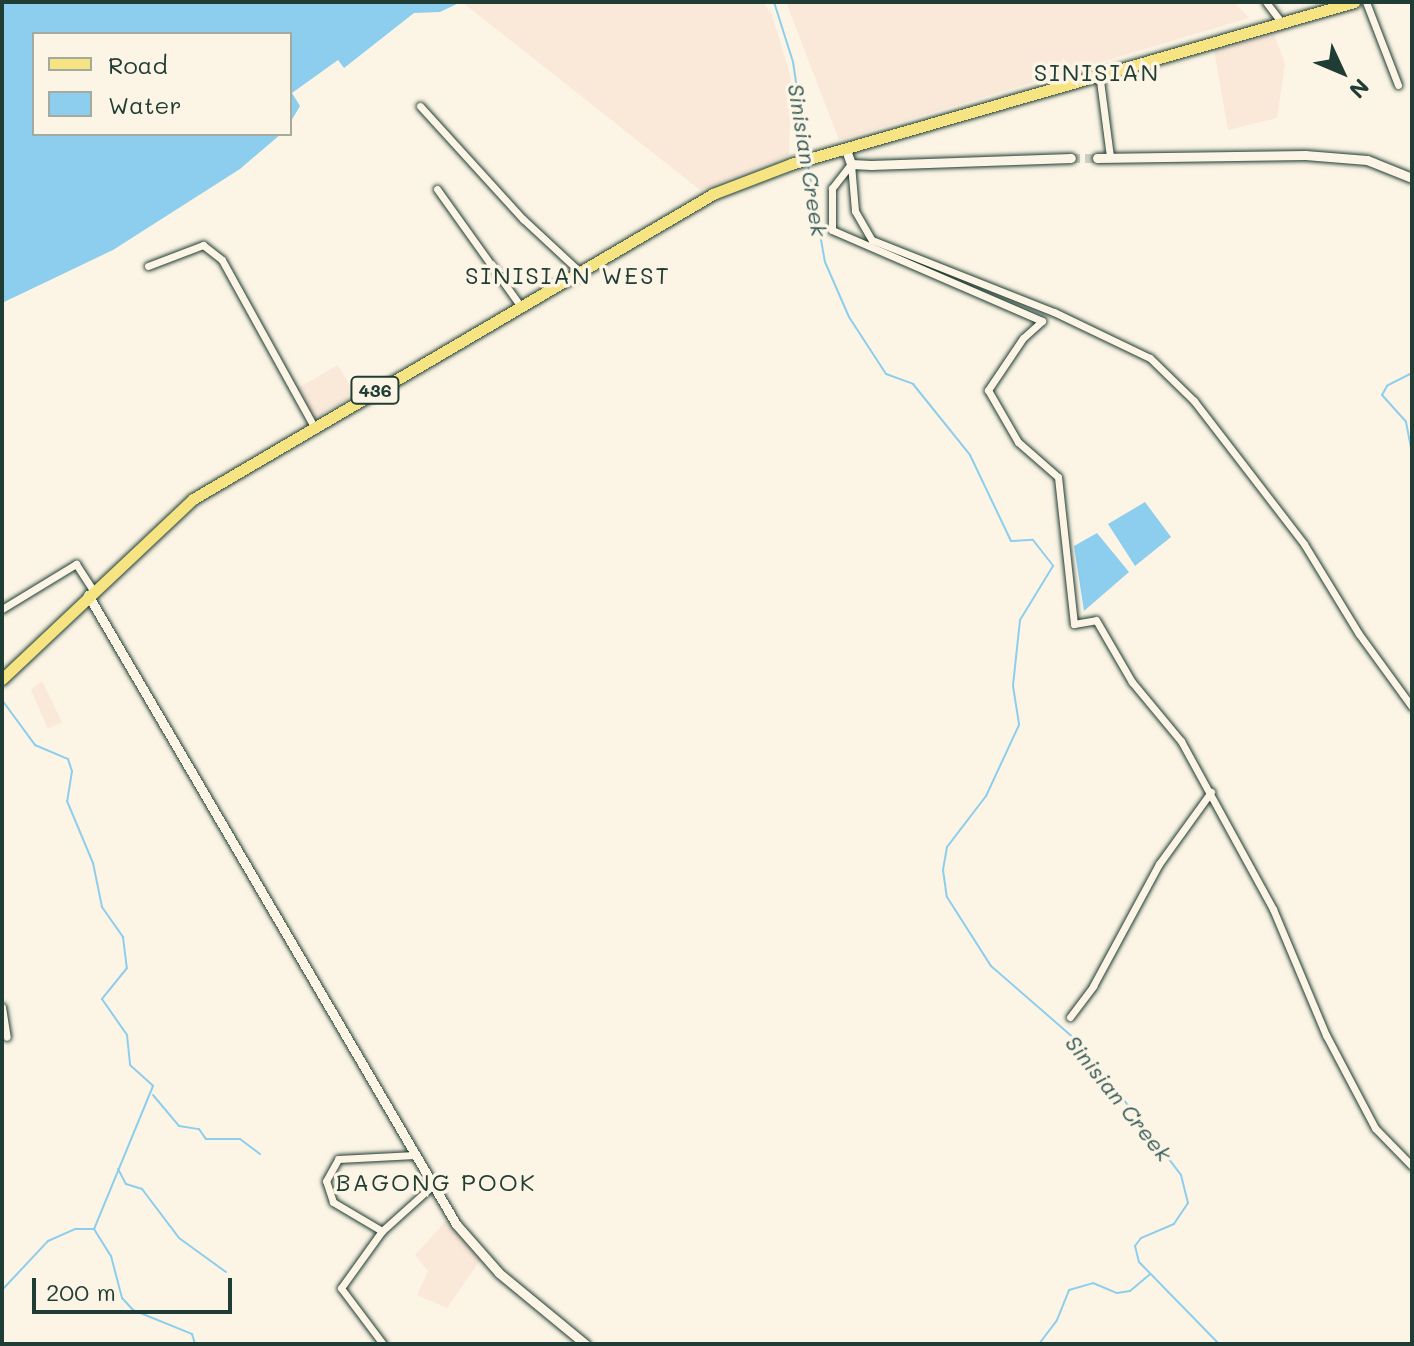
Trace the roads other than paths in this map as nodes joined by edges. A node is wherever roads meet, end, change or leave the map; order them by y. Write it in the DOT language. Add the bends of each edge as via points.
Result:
graph roads {
  1 [pos="1266,2"];
  2 [pos="1354,2"];
  3 [pos="1366,2"];
  4 [pos="1333,5"];
  5 [pos="1281,22"];
  6 [pos="1099,73"];
  7 [pos="1398,85"];
  8 [pos="420,106"];
  9 [pos="846,150"];
  10 [pos="1110,157"];
  11 [pos="1071,158"];
  12 [pos="1097,158"];
  13 [pos="851,164"];
  14 [pos="1412,178"];
  15 [pos="437,189"];
  16 [pos="148,266"];
  17 [pos="579,271"];
  18 [pos="519,304"];
  19 [pos="314,427"];
  20 [pos="91,593"];
  21 [pos="2,609"];
  22 [pos="2,679"];
  23 [pos="1412,707"];
  24 [pos="1211,792"];
  25 [pos="2,1007"];
  26 [pos="1070,1017"];
  27 [pos="7,1037"];
  28 [pos="415,1155"];
  29 [pos="1412,1166"];
  30 [pos="433,1185"];
  31 [pos="382,1231"];
  32 [pos="383,1344"];
  33 [pos="585,1344"];
  1 -- 5 [label="street"];
  2 -- 4 [label="main road, 436"];
  3 -- 7 [label="street"];
  4 -- 5 [label="main road, 436"];
  5 -- 6 [label="main road, 436"];
  6 -- 9 [label="main road, 436"];
  6 -- 10 [label="street"];
  8 -- 17 [label="street" via="523,219"];
  9 -- 13 [label="street"];
  9 -- 17 [label="main road, 436" via="713,194"];
  10 -- 12 [label="street"];
  10 -- 14 [label="street" via="1305,155 1367,160"];
  11 -- 13 [label="street"];
  13 -- 23 [label="street" via="855,211 872,240 1054,312 1161,368 1194,401 1304,544"];
  13 -- 24 [label="street" via="832,188 832,230 1042,321 1023,338 988,390 1018,442 1058,477 1074,624 1096,620 1132,682 1181,741"];
  15 -- 18 [label="street"];
  16 -- 19 [label="street" via="203,245 222,260"];
  17 -- 18 [label="main road, 436"];
  18 -- 19 [label="main road, 436"];
  19 -- 20 [label="main road, 436" via="193,499"];
  20 -- 21 [label="street" via="76,564"];
  20 -- 22 [label="main road, 436"];
  20 -- 28 [label="street"];
  24 -- 26 [label="street" via="1159,864 1093,986"];
  24 -- 29 [label="street" via="1273,909 1326,1035 1375,1128"];
  25 -- 27 [label="street"];
  28 -- 30 [label="street"];
  28 -- 31 [label="street" via="338,1159 332,1165 328,1196"];
  30 -- 31 [label="street"];
  30 -- 33 [label="street" via="483,1256"];
  31 -- 32 [label="street" via="341,1288"];
}
